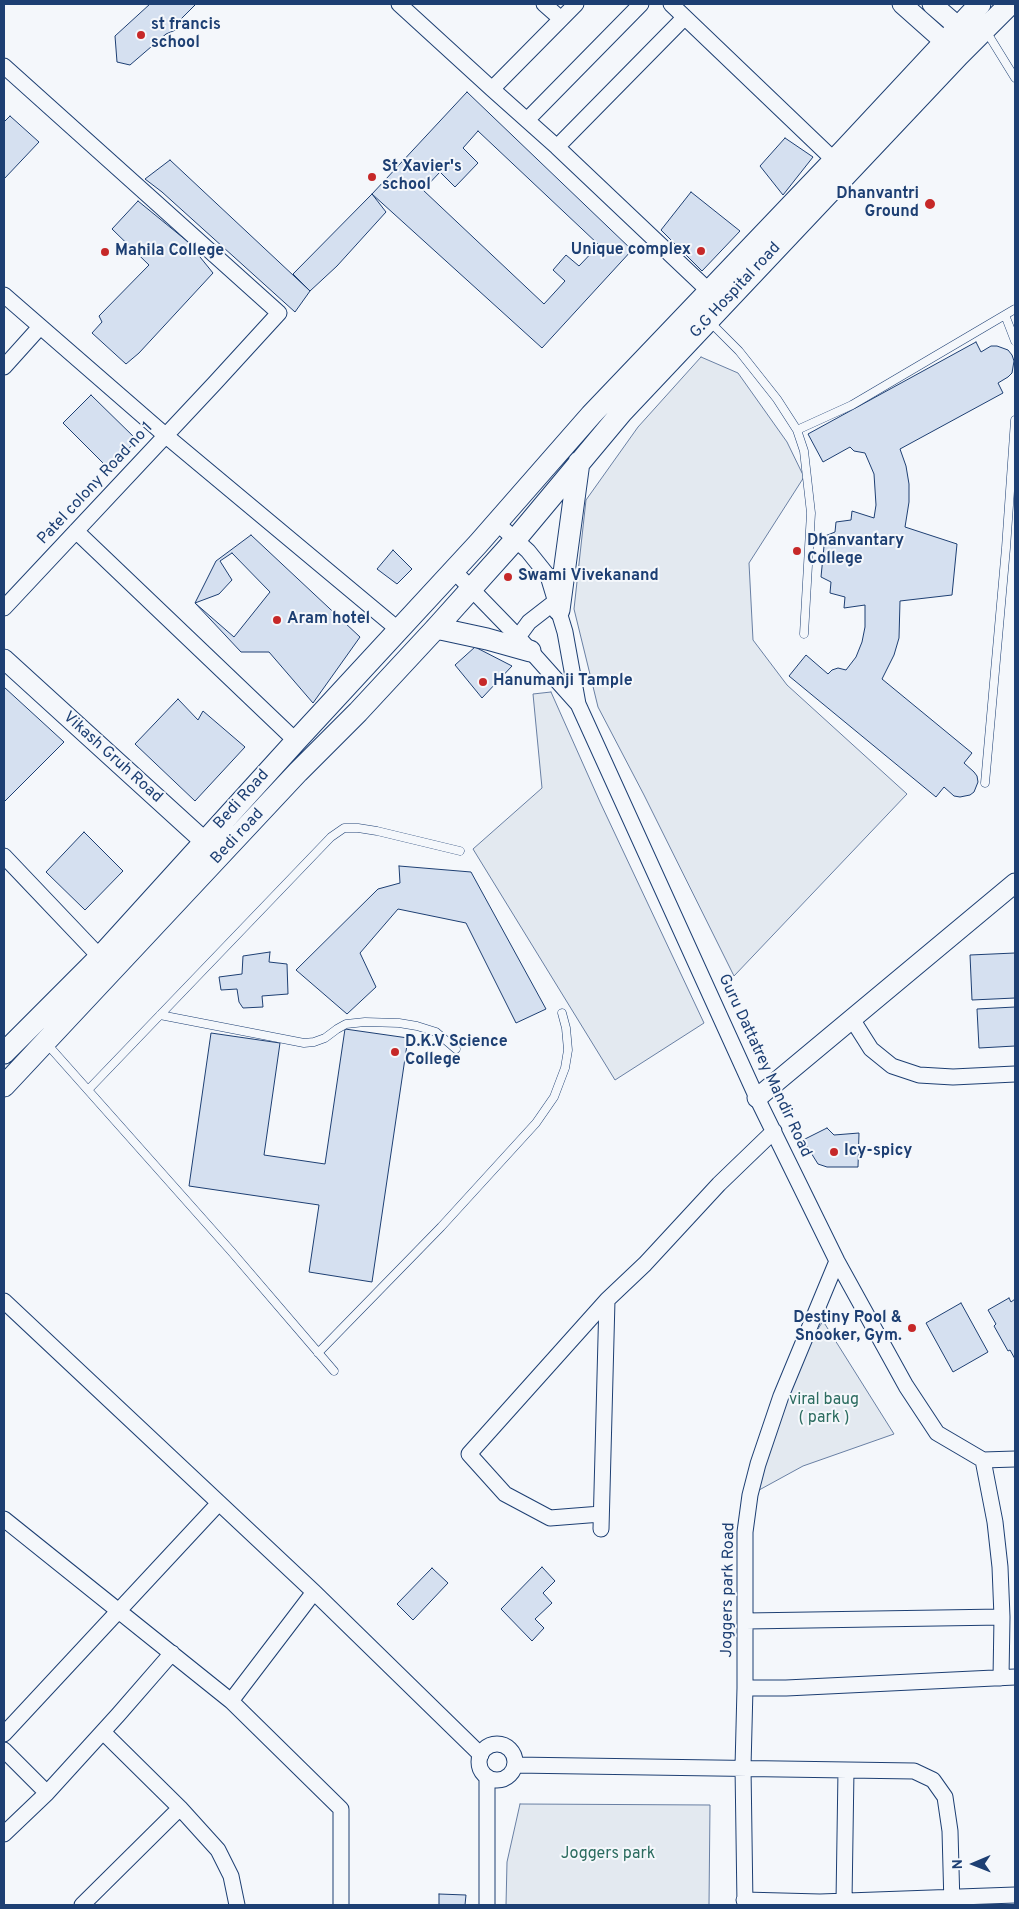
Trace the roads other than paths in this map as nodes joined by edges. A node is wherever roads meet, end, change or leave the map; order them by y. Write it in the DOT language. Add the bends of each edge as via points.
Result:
graph roads {
  1 [pos="401,4"];
  2 [pos="544,4"];
  3 [pos="576,4"];
  4 [pos="641,4"];
  5 [pos="671,4"];
  6 [pos="902,4"];
  7 [pos="932,4"];
  8 [pos="980,4"];
  9 [pos="1010,4"];
  10 [pos="684,18"];
  11 [pos="562,19"];
  12 [pos="964,39"];
  13 [pos="4,66"];
  14 [pos="1015,78"];
  15 [pos="492,90"];
  16 [pos="527,120"];
  17 [pos="557,147"];
  18 [pos="834,160"];
  19 [pos="709,291"];
  20 [pos="4,295"];
  21 [pos="1015,309"];
  22 [pos="1005,315"];
  23 [pos="709,321"];
  24 [pos="40,327"];
  25 [pos="1015,341"];
  26 [pos="4,367"];
  27 [pos="1015,420"];
  28 [pos="797,430"];
  29 [pos="165,435"];
  30 [pos="579,462"];
  31 [pos="497,523"];
  32 [pos="76,531"];
  33 [pos="515,540"];
  34 [pos="478,544"];
  35 [pos="453,570"];
  36 [pos="471,588"];
  37 [pos="557,605"];
  38 [pos="4,608"];
  39 [pos="436,628"];
  40 [pos="400,630"];
  41 [pos="804,634"];
  42 [pos="524,644"];
  43 [pos="4,659"];
  44 [pos="578,704"];
  45 [pos="296,741"];
  46 [pos="985,783"];
  47 [pos="204,842"];
  48 [pos="460,852"];
  49 [pos="4,856"];
  50 [pos="221,856"];
  51 [pos="1015,882"];
  52 [pos="100,957"];
  53 [pos="562,1014"];
  54 [pos="160,1015"];
  55 [pos="852,1019"];
  56 [pos="45,1042"];
  57 [pos="456,1049"];
  58 [pos="4,1053"];
  59 [pos="1015,1074"];
  60 [pos="4,1086"];
  61 [pos="88,1090"];
  62 [pos="757,1098"];
  63 [pos="774,1131"];
  64 [pos="837,1261"];
  65 [pos="607,1300"];
  66 [pos="4,1301"];
  67 [pos="318,1353"];
  68 [pos="334,1371"];
  69 [pos="983,1460"];
  70 [pos="1015,1460"];
  71 [pos="218,1504"];
  72 [pos="4,1518"];
  73 [pos="314,1592"];
  74 [pos="120,1610"];
  75 [pos="1002,1617"];
  76 [pos="746,1621"];
  77 [pos="172,1652"];
  78 [pos="1008,1677"];
  79 [pos="745,1688"];
  80 [pos="232,1701"];
  81 [pos="103,1732"];
  82 [pos="4,1734"];
  83 [pos="4,1750"];
  84 [pos="481,1755"];
  85 [pos="515,1765"];
  86 [pos="743,1768"];
  87 [pos="846,1770"];
  88 [pos="487,1777"];
  89 [pos="47,1793"];
  90 [pos="180,1808"];
  91 [pos="4,1834"];
  92 [pos="1015,1895"];
  93 [pos="745,1902"];
  94 [pos="844,1902"];
  95 [pos="952,1902"];
  96 [pos="82,1905"];
  97 [pos="237,1905"];
  98 [pos="340,1905"];
  99 [pos="487,1905"];
  1 -- 15 [label="street"];
  2 -- 11 [label="street"];
  3 -- 11 [label="street"];
  4 -- 16 [label="street"];
  5 -- 10 [label="street"];
  6 -- 12 [label="street"];
  7 -- 12 [label="street"];
  8 -- 12 [label="main road, G.G Hospital road"];
  9 -- 12 [label="main road, G.G Hospital road"];
  10 -- 17 [label="street"];
  10 -- 18 [label="street"];
  11 -- 15 [label="street"];
  12 -- 14 [label="lane"];
  12 -- 18 [label="main road, G.G Hospital road"];
  12 -- 23 [label="main road, G.G Hospital road"];
  13 -- 29 [label="street, Patel colony Road no 1" via="279,313"];
  15 -- 16 [label="street"];
  16 -- 17 [label="street"];
  17 -- 19 [label="street"];
  18 -- 19 [label="main road, G.G Hospital road"];
  19 -- 31 [label="main road, G.G Hospital road" via="591,415"];
  20 -- 24 [label="street"];
  21 -- 22 [label="lane"];
  22 -- 25 [label="lane"];
  22 -- 28 [label="lane" via="852,405"];
  23 -- 28 [label="lane" via="757,372"];
  23 -- 30 [label="main road, G.G Hospital road"];
  24 -- 26 [label="street"];
  24 -- 29 [label="street"];
  27 -- 46 [label="lane"];
  28 -- 41 [label="lane" via="804,451 811,513"];
  29 -- 32 [label="street, Patel colony Road no 1"];
  29 -- 40 [label="street"];
  30 -- 33 [label="main road, G.G Hospital road"];
  30 -- 37 [label="main road"];
  31 -- 33 [label="street, Guru Dattatrey Mandir Road"];
  31 -- 34 [label="main road, G.G Hospital road"];
  32 -- 38 [label="street, Patel colony Road no 1"];
  32 -- 45 [label="street"];
  33 -- 36 [label="main road, G.G Hospital road"];
  33 -- 37 [label="street, Guru Dattatrey Mandir Road" via="538,561 548,576"];
  34 -- 35 [label="main road, Bedi Road"];
  35 -- 36 [label="street, Guru Dattatrey Mandir Road"];
  35 -- 40 [label="main road, Bedi Road"];
  36 -- 39 [label="main road, Bedi road"];
  36 -- 42 [label="street, Guru Dattatrey Mandir Road"];
  37 -- 42 [label="street" via="529,622"];
  37 -- 44 [label="street, Guru Dattatrey Mandir Road"];
  39 -- 42 [label="main road"];
  39 -- 50 [label="main road, Bedi road"];
  40 -- 45 [label="main road, Bedi Road"];
  42 -- 44 [label="street, Guru Dattatrey Mandir Road"];
  43 -- 47 [label="street, Vikash Gruh Road"];
  44 -- 62 [label="street, Guru Dattatrey Mandir Road"];
  45 -- 47 [label="main road, Bedi Road"];
  47 -- 50 [label="street, Vikash Gruh Road"];
  47 -- 52 [label="main road, Bedi Road"];
  48 -- 54 [label="lane" via="377,831 344,828 331,837"];
  49 -- 52 [label="street"];
  50 -- 56 [label="main road, Bedi road"];
  51 -- 55 [label="street"];
  52 -- 58 [label="main road, Bedi Road"];
  53 -- 67 [label="lane" via="568,1050 565,1068 554,1097 536,1123"];
  54 -- 57 [label="lane" via="304,1043 325,1038 346,1024 400,1023 436,1032"];
  54 -- 61 [label="lane"];
  55 -- 59 [label="street" via="871,1049 892,1066 919,1075 953,1078"];
  55 -- 62 [label="street"];
  56 -- 60 [label="main road, Bedi road"];
  56 -- 61 [label="lane"];
  61 -- 67 [label="lane"];
  62 -- 63 [label="street, Guru Dattatrey Mandir Road"];
  63 -- 64 [label="street, Guru Dattatrey Mandir Road"];
  63 -- 65 [label="street"];
  64 -- 69 [label="street, Guru Dattatrey Mandir Road" via="906,1386 937,1433"];
  64 -- 76 [label="street, Joggers park Road" via="781,1396 750,1495 744,1532"];
  65 -- 65 [label="street" via="469,1454 505,1494 550,1518 601,1521"];
  66 -- 71 [label="street"];
  67 -- 68 [label="lane"];
  69 -- 70 [label="street"];
  69 -- 75 [label="street" via="995,1522"];
  71 -- 73 [label="street"];
  71 -- 74 [label="street"];
  72 -- 74 [label="street"];
  73 -- 80 [label="street"];
  73 -- 84 [label="street"];
  74 -- 77 [label="street"];
  74 -- 82 [label="street"];
  75 -- 76 [label="street"];
  75 -- 78 [label="street"];
  76 -- 79 [label="street, Joggers park Road"];
  77 -- 80 [label="street"];
  77 -- 81 [label="street"];
  78 -- 79 [label="street"];
  79 -- 86 [label="street, Joggers park Road"];
  80 -- 98 [label="street" via="341,1809"];
  81 -- 89 [label="street"];
  81 -- 90 [label="street"];
  83 -- 89 [label="street"];
  84 -- 85 [label="street" via="488,1747 499,1745 510,1750"];
  84 -- 88 [label="street" via="480,1767"];
  85 -- 86 [label="street"];
  85 -- 88 [label="street" via="505,1778 493,1780"];
  86 -- 87 [label="street"];
  86 -- 93 [label="street, Joggers park Road"];
  87 -- 94 [label="street"];
  87 -- 95 [label="street" via="914,1771 933,1780 945,1797 950,1831"];
  88 -- 99 [label="street"];
  89 -- 91 [label="street"];
  90 -- 96 [label="street"];
  90 -- 97 [label="street" via="218,1850 231,1876"];
  92 -- 95 [label="street"];
  93 -- 94 [label="street"];
  94 -- 95 [label="street"];
}
